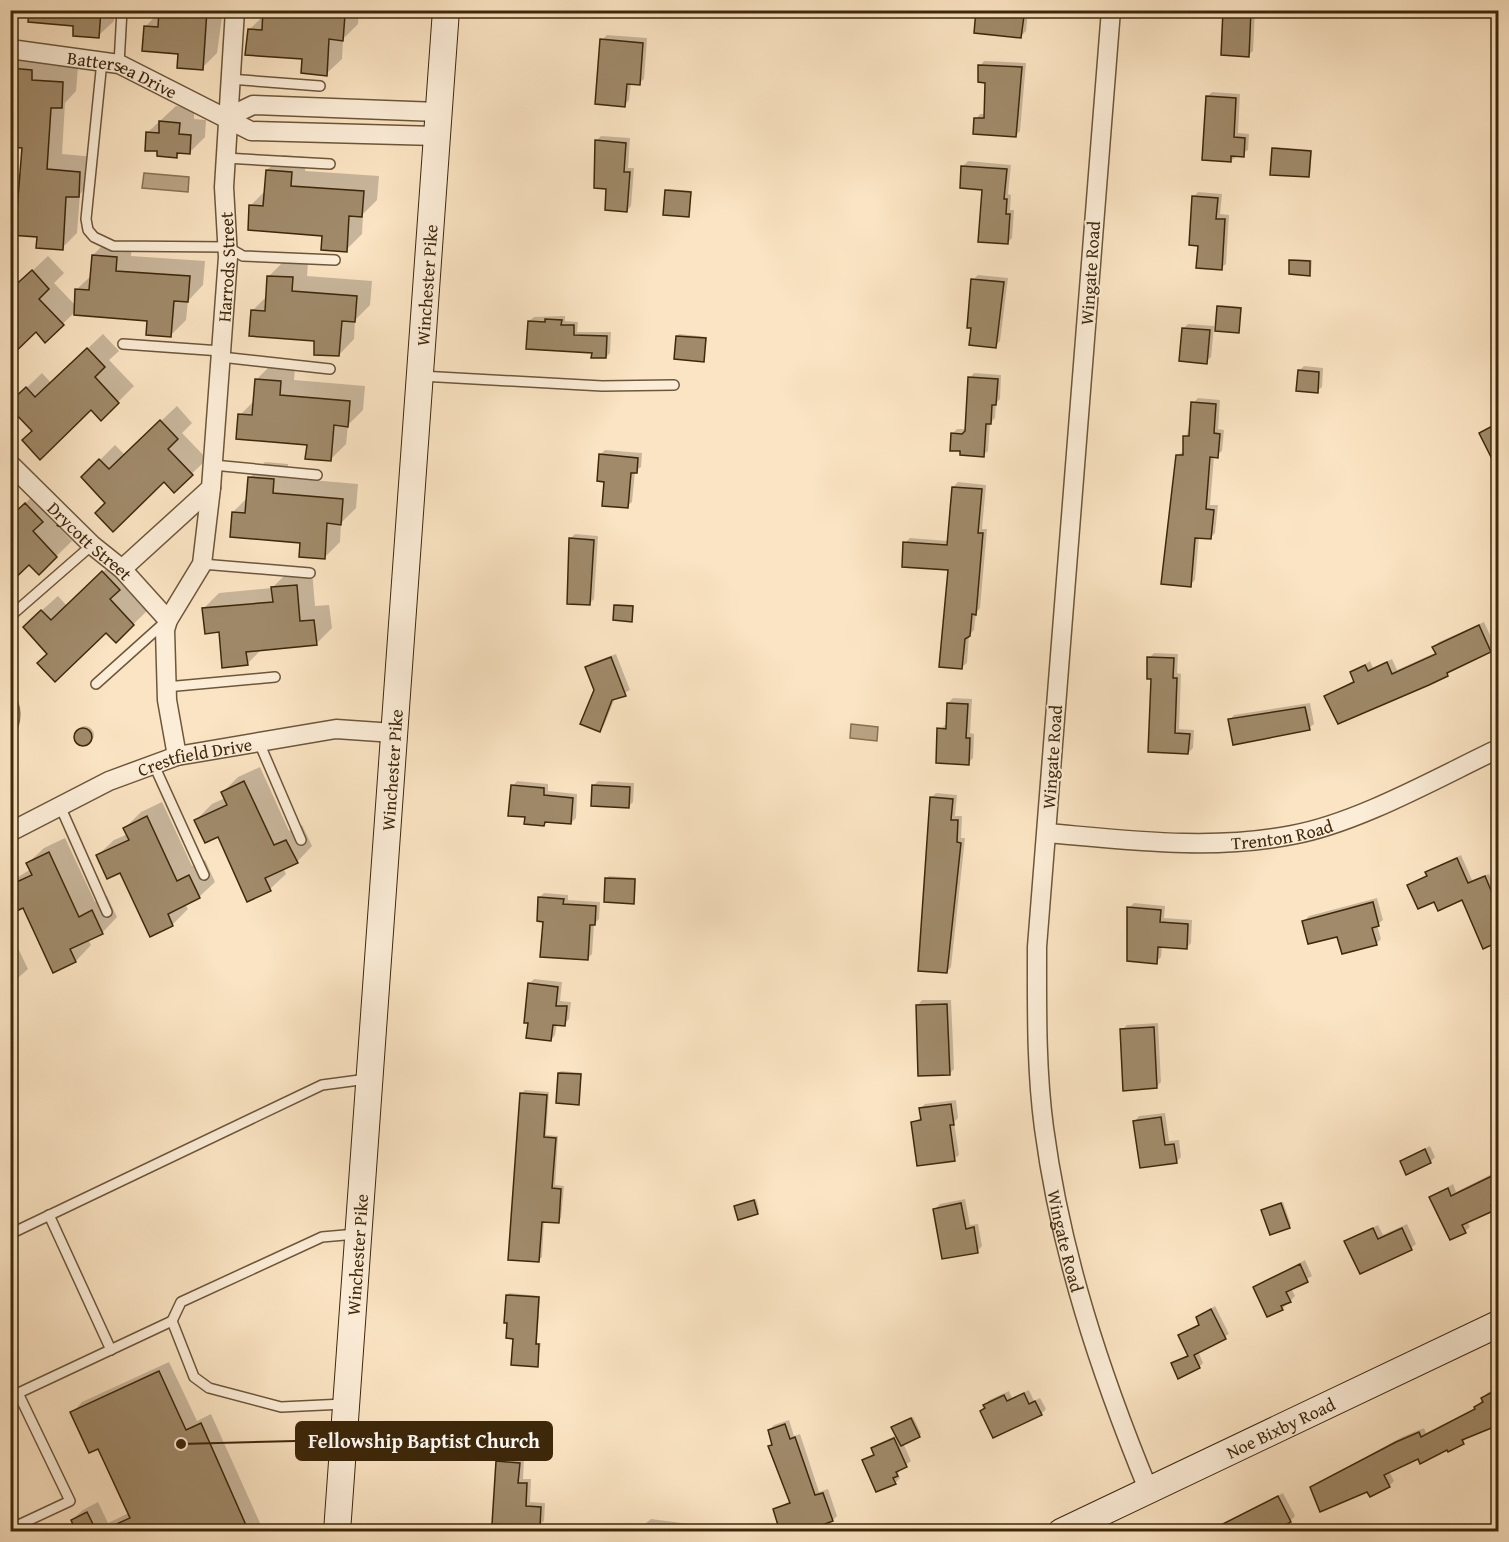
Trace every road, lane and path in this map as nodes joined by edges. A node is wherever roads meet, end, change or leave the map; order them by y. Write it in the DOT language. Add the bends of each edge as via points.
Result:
graph roads {
  1 [pos="122,10"];
  2 [pos="235,10"];
  3 [pos="446,10"];
  4 [pos="1111,10"];
  5 [pos="10,49"];
  6 [pos="110,62"];
  7 [pos="229,79"];
  8 [pos="320,86"];
  9 [pos="226,118"];
  10 [pos="437,124"];
  11 [pos="225,158"];
  12 [pos="330,164"];
  13 [pos="227,247"];
  14 [pos="334,260"];
  15 [pos="123,344"];
  16 [pos="221,354"];
  17 [pos="330,369"];
  18 [pos="419,376"];
  19 [pos="674,385"];
  20 [pos="213,465"];
  21 [pos="13,470"];
  22 [pos="317,475"];
  23 [pos="211,488"];
  24 [pos="92,545"];
  25 [pos="202,564"];
  26 [pos="122,568"];
  27 [pos="310,573"];
  28 [pos="14,614"];
  29 [pos="168,620"];
  30 [pos="275,677"];
  31 [pos="96,684"];
  32 [pos="166,687"];
  33 [pos="394,733"];
  34 [pos="258,740"];
  35 [pos="1498,749"];
  36 [pos="177,756"];
  37 [pos="153,763"];
  38 [pos="60,806"];
  39 [pos="10,832"];
  40 [pos="1047,833"];
  41 [pos="301,840"];
  42 [pos="204,875"];
  43 [pos="107,912"];
  44 [pos="370,1079"];
  45 [pos="49,1215"];
  46 [pos="10,1234"];
  47 [pos="359,1234"];
  48 [pos="172,1321"];
  49 [pos="1498,1324"];
  50 [pos="111,1350"];
  51 [pos="14,1395"];
  52 [pos="346,1404"];
  53 [pos="1148,1490"];
  54 [pos="10,1529"];
  55 [pos="337,1532"];
  56 [pos="1061,1532"];
  1 -- 6 [label="lane"];
  2 -- 7 [label="street, Harrods Street"];
  3 -- 10 [label="main road, Winchester Pike"];
  4 -- 40 [label="street, Wingate Road"];
  5 -- 6 [label="street, Battersea Drive"];
  6 -- 9 [label="street, Battersea Drive"];
  6 -- 13 [label="lane" via="86,219 88,230 113,246"];
  7 -- 8 [label="lane"];
  7 -- 9 [label="street, Harrods Street"];
  9 -- 10 [label="street, Battersea Drive" via="250,131"];
  9 -- 10 [label="street" via="253,105"];
  9 -- 11 [label="street, Harrods Street"];
  10 -- 18 [label="main road, Winchester Pike"];
  11 -- 12 [label="lane"];
  11 -- 13 [label="street, Harrods Street"];
  13 -- 14 [label="lane" via="243,256"];
  13 -- 16 [label="street, Harrods Street"];
  15 -- 16 [label="lane"];
  16 -- 17 [label="lane"];
  16 -- 20 [label="street, Harrods Street"];
  18 -- 19 [label="lane" via="602,386"];
  18 -- 33 [label="main road, Winchester Pike"];
  20 -- 22 [label="lane"];
  20 -- 23 [label="street, Harrods Street"];
  21 -- 24 [label="street, Drycott Street"];
  23 -- 25 [label="street, Harrods Street"];
  23 -- 26 [label="street"];
  24 -- 26 [label="street, Drycott Street"];
  24 -- 28 [label="lane"];
  25 -- 27 [label="lane"];
  25 -- 29 [label="street, Harrods Street"];
  26 -- 29 [label="street, Drycott Street"];
  29 -- 31 [label="lane"];
  29 -- 32 [label="street, Harrods Street" via="164,652"];
  30 -- 32 [label="lane"];
  32 -- 36 [label="street, Harrods Street"];
  33 -- 34 [label="street, Crestfield Drive" via="336,729"];
  33 -- 44 [label="main road, Winchester Pike"];
  34 -- 36 [label="street, Crestfield Drive"];
  34 -- 41 [label="lane"];
  35 -- 40 [label="street, Trenton Road" via="1392,799 1293,835 1228,843 1131,841"];
  36 -- 37 [label="street, Crestfield Drive"];
  37 -- 38 [label="street, Crestfield Drive"];
  37 -- 42 [label="lane"];
  38 -- 39 [label="street, Crestfield Drive"];
  38 -- 43 [label="lane"];
  40 -- 53 [label="street, Wingate Road" via="1037,958 1037,1051 1047,1151 1069,1266 1090,1337"];
  44 -- 45 [label="lane" via="322,1085"];
  44 -- 47 [label="main road, Winchester Pike"];
  45 -- 46 [label="lane"];
  45 -- 50 [label="lane"];
  47 -- 48 [label="lane" via="322,1238 181,1302"];
  47 -- 52 [label="main road, Winchester Pike"];
  48 -- 50 [label="lane"];
  48 -- 52 [label="lane" via="194,1377 209,1388 281,1407"];
  49 -- 53 [label="main road, Noe Bixby Road"];
  50 -- 51 [label="lane"];
  51 -- 54 [label="lane" via="70,1501"];
  52 -- 55 [label="main road, Winchester Pike"];
  53 -- 56 [label="main road, Noe Bixby Road"];
}
